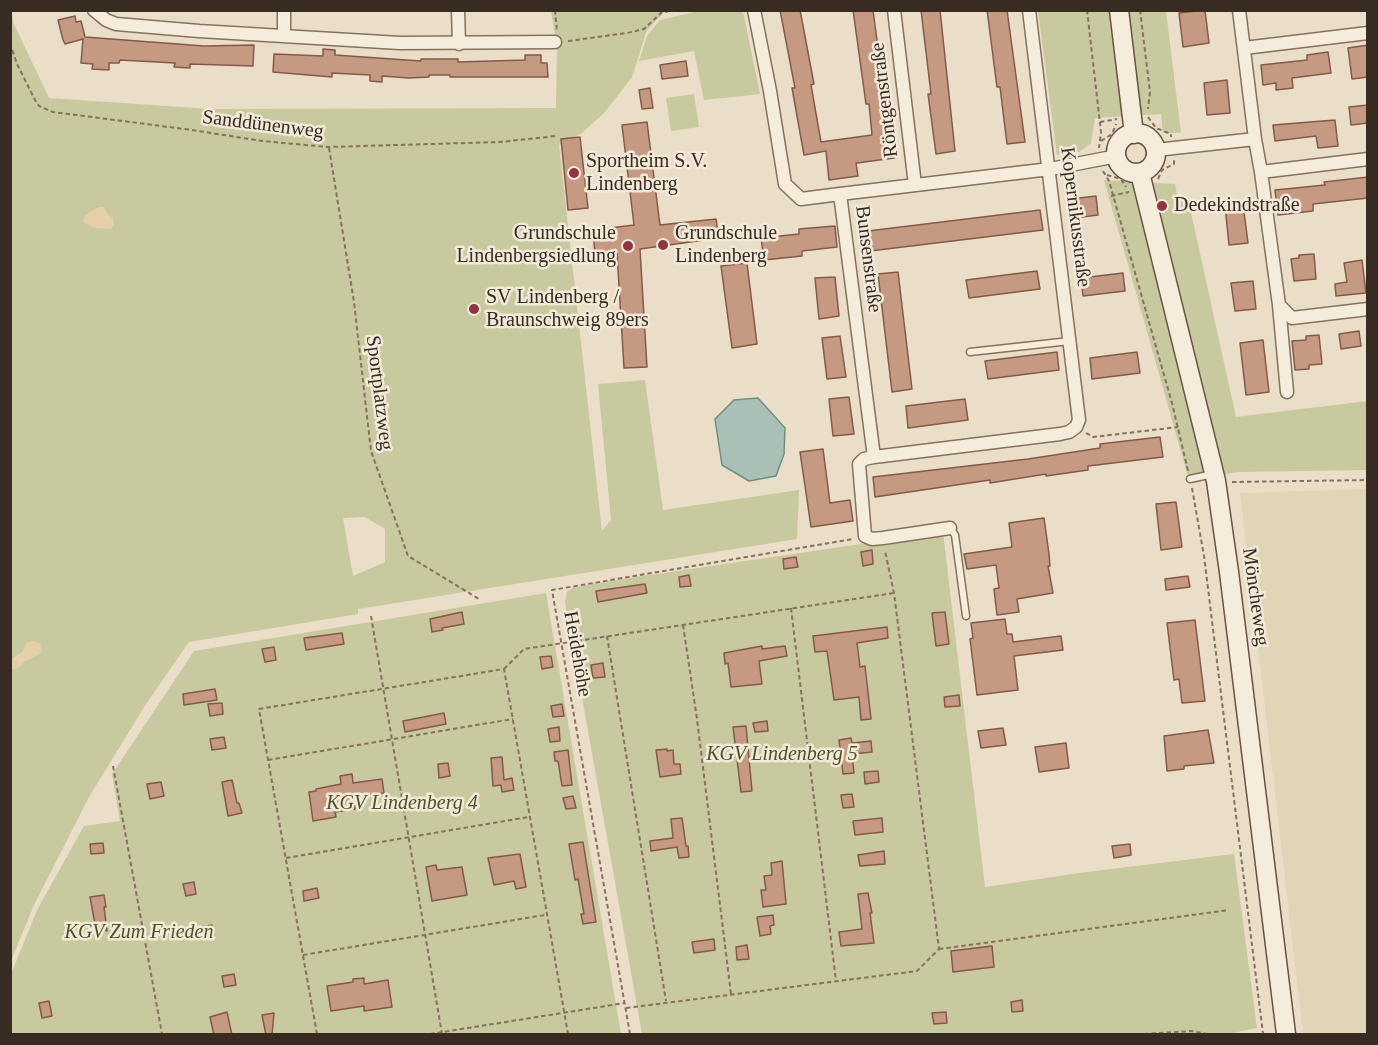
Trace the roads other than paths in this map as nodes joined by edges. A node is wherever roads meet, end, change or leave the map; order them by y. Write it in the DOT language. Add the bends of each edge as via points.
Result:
graph roads {
  1 [pos="94,10"];
  2 [pos="284,10"];
  3 [pos="458,10"];
  4 [pos="753,10"];
  5 [pos="894,10"];
  6 [pos="1029,10"];
  7 [pos="1119,10"];
  8 [pos="1239,10"];
  9 [pos="1368,33"];
  10 [pos="284,36"];
  11 [pos="555,42"];
  12 [pos="459,44"];
  13 [pos="1244,48"];
  14 [pos="1134,134"];
  15 [pos="1255,139"];
  16 [pos="1156,150"];
  17 [pos="1108,157"];
  18 [pos="1368,159"];
  19 [pos="1050,169"];
  20 [pos="1261,172"];
  21 [pos="1140,173"];
  22 [pos="915,185"];
  23 [pos="840,194"];
  24 [pos="1279,305"];
  25 [pos="1368,309"];
  26 [pos="1071,341"];
  27 [pos="970,352"];
  28 [pos="1287,392"];
  29 [pos="874,457"];
  30 [pos="1215,477"];
  31 [pos="1190,479"];
  32 [pos="950,528"];
  33 [pos="966,616"];
  34 [pos="1286,1035"];
  1 -- 10 [label="street" via="116,24"];
  2 -- 10 [label="street"];
  3 -- 12 [label="street"];
  4 -- 23 [label="street, Bunsenstraße" via="785,184 801,199"];
  5 -- 22 [label="street, Röntgenstraße"];
  6 -- 19 [label="street, Kopernikusstraße"];
  7 -- 14 [label="main road"];
  8 -- 13 [label="street"];
  9 -- 13 [label="street"];
  10 -- 12 [label="street"];
  11 -- 12 [label="street"];
  13 -- 15 [label="street"];
  14 -- 16 [label="main road" via="1148,138"];
  14 -- 17 [label="main road" via="1121,141"];
  15 -- 16 [label="street"];
  15 -- 20 [label="street"];
  16 -- 21 [label="main road" via="1152,165"];
  17 -- 19 [label="street"];
  17 -- 21 [label="main road"];
  18 -- 20 [label="street"];
  19 -- 22 [label="street"];
  19 -- 26 [label="street, Kopernikusstraße"];
  20 -- 24 [label="street"];
  21 -- 30 [label="main road, Möncheweg"];
  22 -- 23 [label="street"];
  23 -- 29 [label="street, Bunsenstraße"];
  24 -- 25 [label="street" via="1292,318"];
  24 -- 28 [label="street"];
  26 -- 27 [label="lane"];
  26 -- 29 [label="street, Kopernikusstraße" via="1079,412 1076,427 1069,432"];
  29 -- 32 [label="street" via="859,464 865,536 883,538"];
  30 -- 31 [label="lane"];
  30 -- 34 [label="main road, Möncheweg"];
  32 -- 33 [label="lane" via="955,535"];
}
